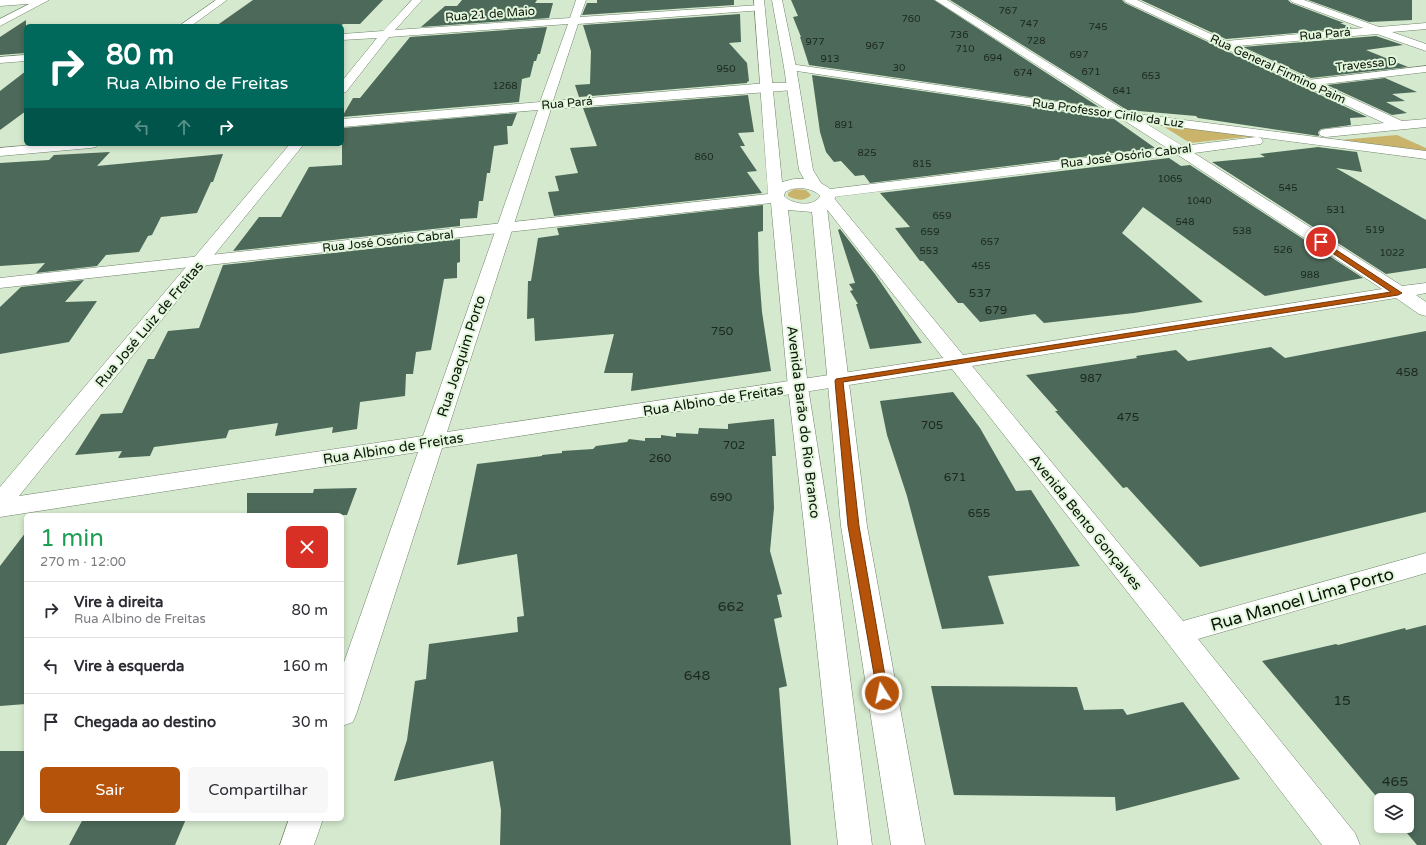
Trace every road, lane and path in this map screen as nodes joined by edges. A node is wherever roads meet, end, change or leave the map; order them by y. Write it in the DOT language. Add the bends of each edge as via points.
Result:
graph roads {
  1 [pos="41,0"];
  2 [pos="44,0"];
  3 [pos="222,0"];
  4 [pos="417,0"];
  5 [pos="580,0"];
  6 [pos="777,0"];
  7 [pos="940,0"];
  8 [pos="1129,0"];
  9 [pos="1295,0"];
  10 [pos="0,3"];
  11 [pos="759,4"];
  12 [pos="573,22"];
  13 [pos="0,23"];
  14 [pos="187,24"];
  15 [pos="1426,26"];
  16 [pos="1376,29"];
  17 [pos="386,34"];
  18 [pos="344,37"];
  19 [pos="1224,44"];
  20 [pos="1426,48"];
  21 [pos="24,58"];
  22 [pos="0,60"];
  23 [pos="790,67"];
  24 [pos="1426,69"];
  25 [pos="1308,83"];
  26 [pos="344,86"];
  27 [pos="793,86"];
  28 [pos="767,87"];
  29 [pos="545,105"];
  30 [pos="1125,116"];
  31 [pos="344,123"];
  32 [pos="1401,126"];
  33 [pos="1423,129"];
  34 [pos="1289,137"];
  35 [pos="46,146"];
  36 [pos="295,146"];
  37 [pos="23,147"];
  38 [pos="1180,150"];
  39 [pos="0,152"];
  40 [pos="1426,155"];
  41 [pos="0,164"];
  42 [pos="822,196"];
  43 [pos="777,197"];
  44 [pos="504,228"];
  45 [pos="201,261"];
  46 [pos="0,283"];
  47 [pos="1426,288"];
  48 [pos="1398,293"];
  49 [pos="1426,310"];
  50 [pos="958,362"];
  51 [pos="839,381"];
  52 [pos="798,387"];
  53 [pos="433,442"];
  54 [pos="0,503"];
  55 [pos="0,508"];
  56 [pos="1426,563"];
  57 [pos="1177,634"];
  58 [pos="344,706"];
  59 [pos="305,821"];
  60 [pos="297,845"];
  61 [pos="855,845"];
  62 [pos="908,845"];
  63 [pos="1343,845"];
  1 -- 10 [label="street"];
  2 -- 13 [label="street"];
  3 -- 14 [label="street"];
  4 -- 17 [label="street"];
  5 -- 12 [label="street, Rua Joaquim Porto"];
  6 -- 23 [label="street"];
  7 -- 30 [label="street"];
  8 -- 19 [label="street, Rua General Firmino Paim"];
  9 -- 16 [label="street"];
  11 -- 12 [label="street, Rua 21 de Maio"];
  11 -- 28 [label="street, Avenida Barão do Rio Branco"];
  12 -- 17 [label="street, Rua 21 de Maio"];
  12 -- 29 [label="street, Rua Joaquim Porto"];
  15 -- 16 [label="street, Rua Pará"];
  16 -- 19 [label="street, Rua Pará"];
  16 -- 20 [label="street"];
  17 -- 18 [label="street, Rua 21 de Maio"];
  17 -- 26 [label="street"];
  19 -- 25 [label="street, Rua General Firmino Paim"];
  21 -- 22 [label="street"];
  23 -- 27 [label="street"];
  23 -- 30 [label="street, Rua Professor Cirilo da Luz"];
  24 -- 25 [label="lane, Travessa D"];
  25 -- 32 [label="street, Rua General Firmino Paim"];
  27 -- 28 [label="street, Rua Pará"];
  27 -- 42 [label="street" via="806,170"];
  28 -- 29 [label="street, Rua Pará"];
  28 -- 43 [label="street, Avenida Barão do Rio Branco"];
  29 -- 31 [label="street, Rua Pará"];
  29 -- 44 [label="street, Rua Joaquim Porto"];
  30 -- 34 [label="street, Rua Professor Cirilo da Luz"];
  30 -- 38 [label="street"];
  32 -- 33 [label="street, Rua José Osório Cabral"];
  32 -- 34 [label="street, Rua José Osório Cabral"];
  34 -- 38 [label="street, Rua José Osório Cabral"];
  34 -- 40 [label="street, Rua Professor Cirilo da Luz"];
  35 -- 37 [label="street"];
  36 -- 45 [label="street, Rua José Luiz de Freitas"];
  37 -- 39 [label="street"];
  37 -- 41 [label="street"];
  38 -- 42 [label="street, Rua José Osório Cabral"];
  38 -- 48 [label="street"];
  42 -- 43 [label="street" via="797,207 790,206"];
  42 -- 43 [label="street" via="802,184 780,188"];
  42 -- 50 [label="street, Avenida Bento Gonçalves"];
  42 -- 51 [label="street"];
  43 -- 44 [label="street, Rua José Osório Cabral"];
  43 -- 52 [label="street, Avenida Barão do Rio Branco"];
  44 -- 45 [label="street, Rua José Osório Cabral"];
  44 -- 53 [label="street, Rua Joaquim Porto"];
  45 -- 46 [label="street, Rua José Osório Cabral"];
  45 -- 54 [label="street, Rua José Luiz de Freitas"];
  47 -- 48 [label="street, Rua Albino de Freitas"];
  48 -- 49 [label="street"];
  48 -- 50 [label="street, Rua Albino de Freitas"];
  50 -- 51 [label="street, Rua Albino de Freitas"];
  50 -- 57 [label="street, Avenida Bento Gonçalves"];
  51 -- 52 [label="street, Rua Albino de Freitas"];
  51 -- 62 [label="street" via="854,526"];
  52 -- 53 [label="street, Rua Albino de Freitas"];
  52 -- 61 [label="street, Avenida Barão do Rio Branco"];
  53 -- 55 [label="street, Rua Albino de Freitas"];
  53 -- 58 [label="street, Rua Joaquim Porto"];
  56 -- 57 [label="street, Rua Manoel Lima Porto"];
  57 -- 63 [label="street, Avenida Bento Gonçalves"];
  59 -- 60 [label="street"];
}
